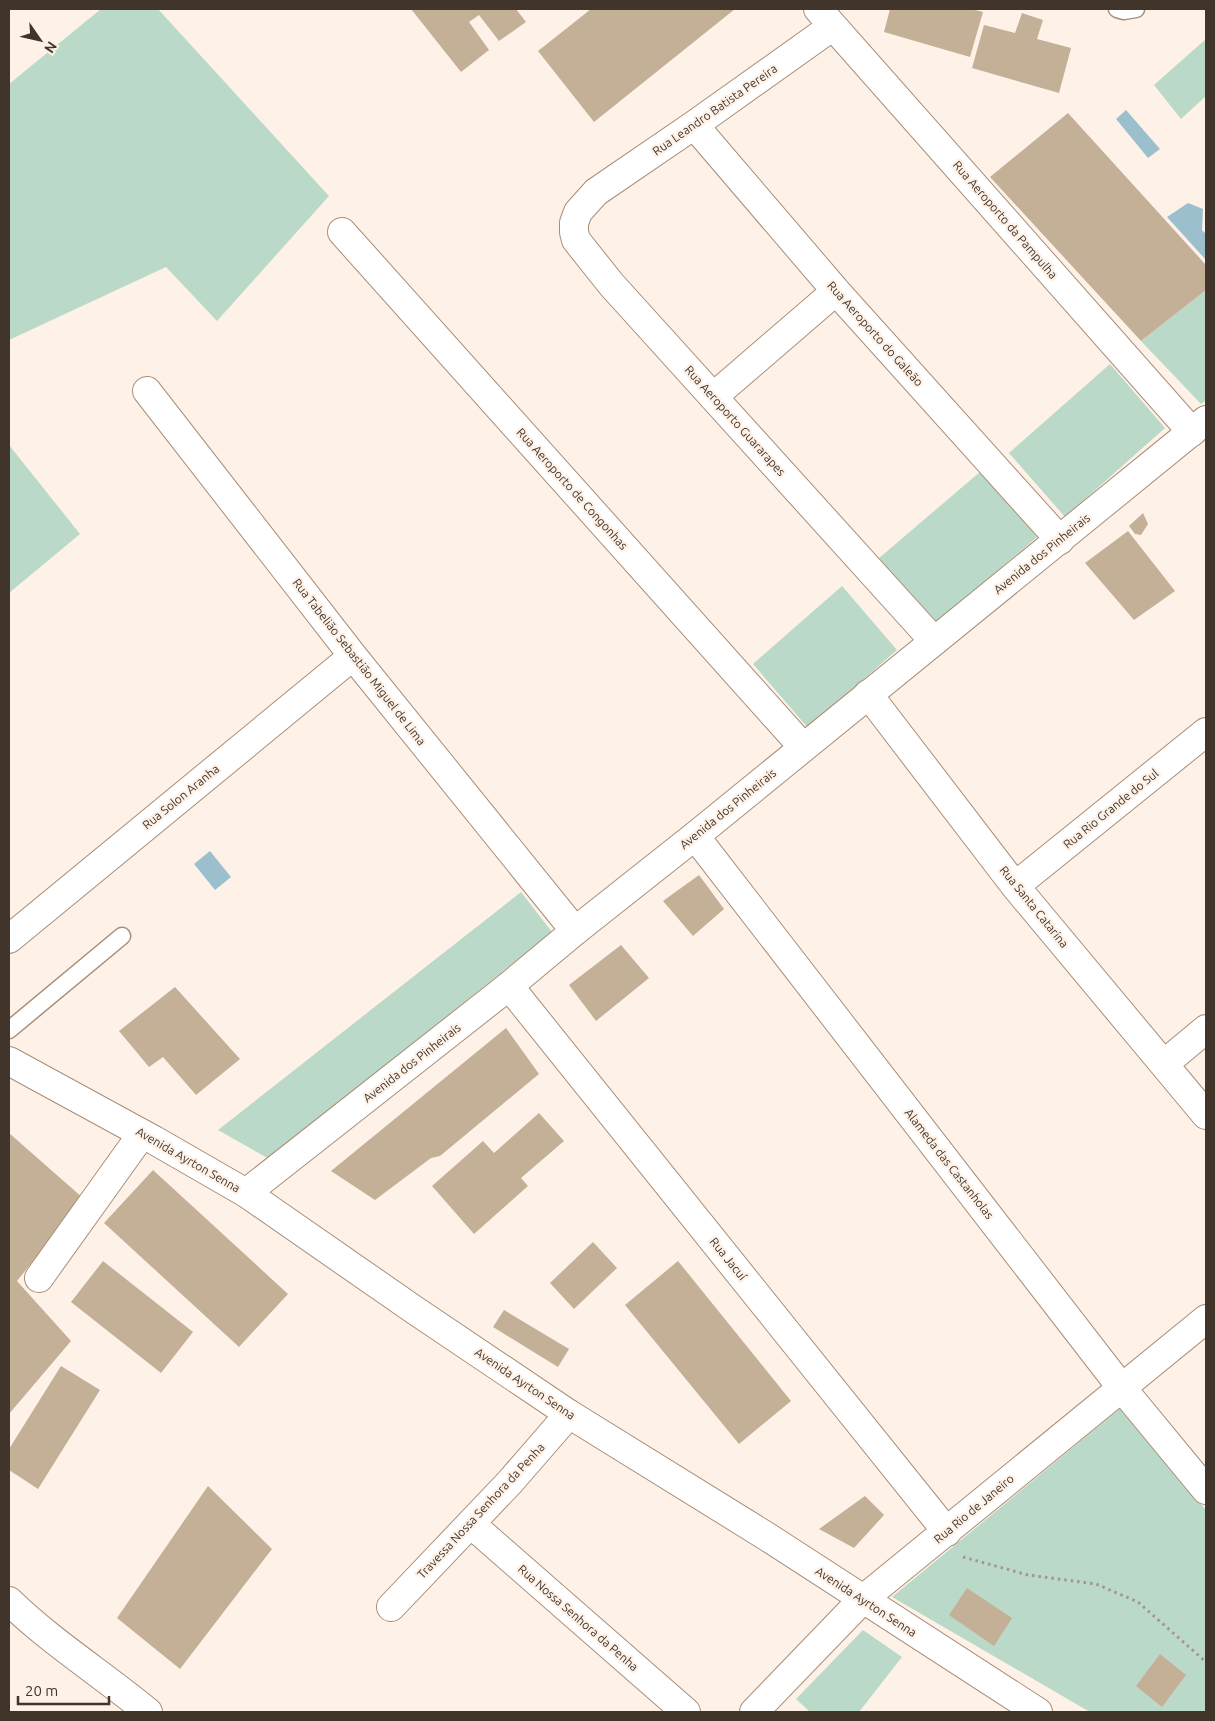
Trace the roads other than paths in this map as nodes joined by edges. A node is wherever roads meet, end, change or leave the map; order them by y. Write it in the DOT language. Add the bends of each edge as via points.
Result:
graph roads {
  1 [pos="1117,9"];
  2 [pos="1136,9"];
  3 [pos="825,17"];
  4 [pos="694,125"];
  5 [pos="596,192"];
  6 [pos="342,232"];
  7 [pos="836,292"];
  8 [pos="147,391"];
  9 [pos="713,398"];
  10 [pos="1199,426"];
  11 [pos="1060,540"];
  12 [pos="934,641"];
  13 [pos="352,656"];
  14 [pos="868,694"];
  15 [pos="1206,732"];
  16 [pos="803,747"];
  17 [pos="695,836"];
  18 [pos="1015,886"];
  19 [pos="575,931"];
  20 [pos="122,936"];
  21 [pos="9,939"];
  22 [pos="509,986"];
  23 [pos="1206,1029"];
  24 [pos="9,1030"];
  25 [pos="9,1061"];
  26 [pos="1164,1064"];
  27 [pos="1206,1115"];
  28 [pos="142,1134"];
  29 [pos="246,1193"];
  30 [pos="39,1278"];
  31 [pos="1206,1319"];
  32 [pos="1121,1387"];
  33 [pos="569,1414"];
  34 [pos="1206,1490"];
  35 [pos="471,1524"];
  36 [pos="937,1540"];
  37 [pos="862,1600"];
  38 [pos="9,1601"];
  39 [pos="391,1607"];
  40 [pos="20,1624"];
  41 [pos="148,1712"];
  42 [pos="686,1712"];
  43 [pos="754,1712"];
  44 [pos="1038,1712"];
  1 -- 2 [label="lane"];
  3 -- 4 [label="street, Rua Leandro Batista Pereira"];
  3 -- 10 [label="street, Rua Aeroporto da Pampulha"];
  4 -- 5 [label="street, Rua Leandro Batista Pereira"];
  4 -- 7 [label="street, Rua Aeroporto do Galeão"];
  5 -- 9 [label="street, Rua Aeroporto Guararapes" via="578,212 574,223 576,240"];
  6 -- 16 [label="street, Rua Aeroporto de Congonhas"];
  7 -- 9 [label="street"];
  7 -- 11 [label="street, Rua Aeroporto do Galeão"];
  8 -- 13 [label="street, Rua Tabelião Sebastião Miguel de Lima"];
  9 -- 12 [label="street, Rua Aeroporto Guararapes"];
  10 -- 11 [label="street, Avenida dos Pinheirais"];
  11 -- 12 [label="street, Avenida dos Pinheirais"];
  12 -- 14 [label="street, Avenida dos Pinheirais"];
  13 -- 19 [label="street, Rua Tabelião Sebastião Miguel de Lima"];
  13 -- 21 [label="street, Rua Solon Aranha"];
  14 -- 16 [label="street, Avenida dos Pinheirais"];
  14 -- 18 [label="street, Rua Santa Catarina"];
  15 -- 18 [label="street, Rua Rio Grande do Sul"];
  16 -- 17 [label="street, Avenida dos Pinheirais"];
  17 -- 19 [label="street, Avenida dos Pinheirais"];
  17 -- 32 [label="street, Alameda das Castanholas"];
  18 -- 26 [label="street, Rua Santa Catarina"];
  19 -- 22 [label="street, Avenida dos Pinheirais"];
  20 -- 24 [label="lane"];
  22 -- 29 [label="street, Avenida dos Pinheirais"];
  22 -- 36 [label="street, Rua Jacuí"];
  23 -- 26 [label="street"];
  25 -- 28 [label="street, Avenida Ayrton Senna"];
  26 -- 27 [label="street, Rua Santa Catarina"];
  28 -- 29 [label="street, Avenida Ayrton Senna"];
  28 -- 30 [label="street"];
  29 -- 33 [label="street, Avenida Ayrton Senna"];
  31 -- 32 [label="street, Rua Rio de Janeiro"];
  32 -- 34 [label="street, Alameda das Castanholas"];
  32 -- 36 [label="street, Rua Rio de Janeiro"];
  33 -- 35 [label="street, Travessa Nossa Senhora da Penha"];
  33 -- 37 [label="street, Avenida Ayrton Senna" via="766,1536"];
  35 -- 39 [label="street, Travessa Nossa Senhora da Penha"];
  35 -- 42 [label="street, Rua Nossa Senhora da Penha"];
  36 -- 37 [label="street, Rua Rio de Janeiro"];
  37 -- 43 [label="street, Rua Rio de Janeiro"];
  37 -- 44 [label="street, Avenida Ayrton Senna"];
  38 -- 40 [label="street"];
  40 -- 41 [label="street" via="117,1686"];
}
